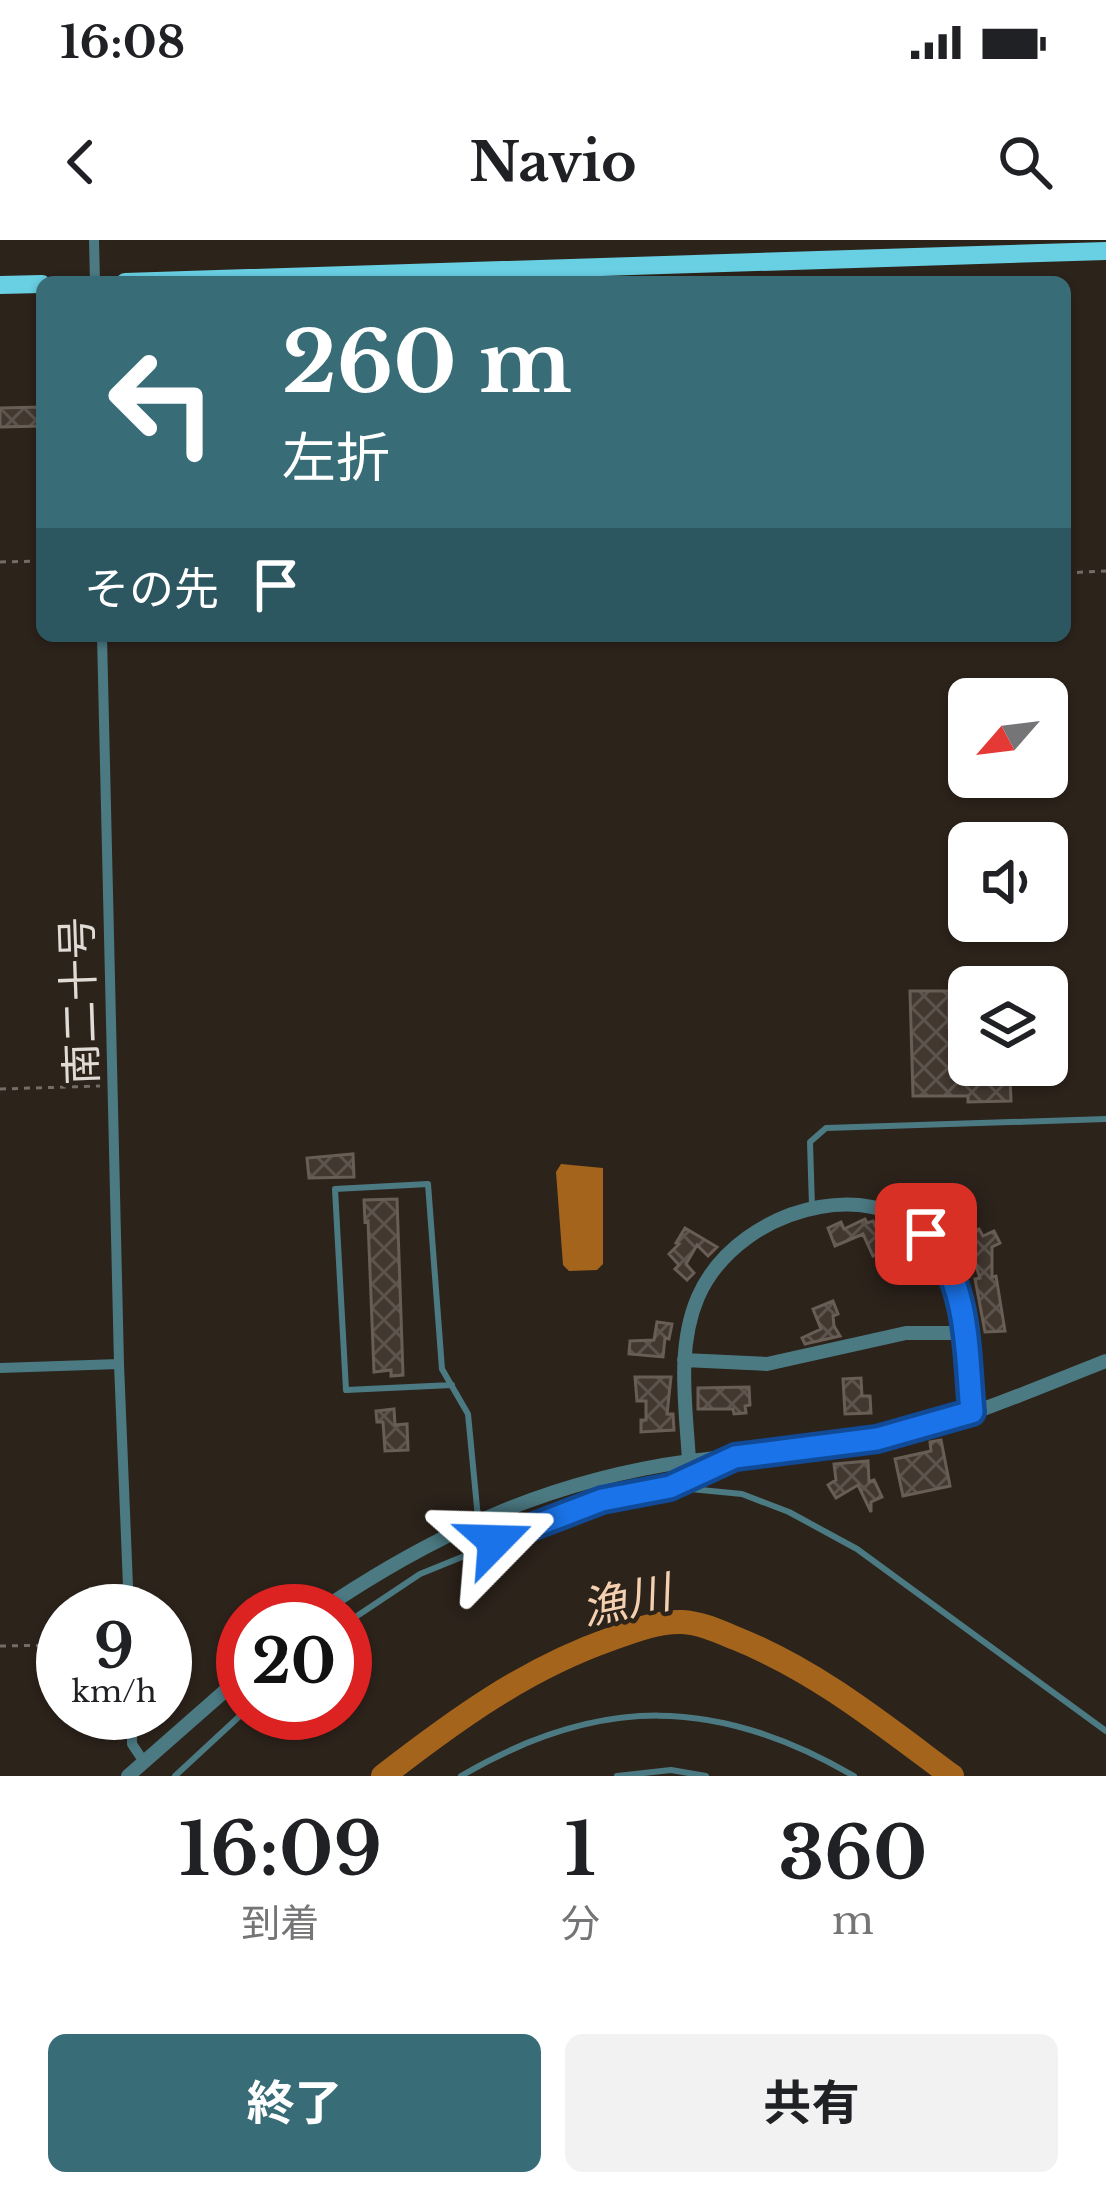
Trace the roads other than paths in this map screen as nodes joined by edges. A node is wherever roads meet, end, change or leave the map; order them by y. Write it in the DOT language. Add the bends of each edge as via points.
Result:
graph roads {
  1 [pos="94,240"];
  2 [pos="1106,251"];
  3 [pos="95,276"];
  4 [pos="314,276"];
  5 [pos="36,284"];
  6 [pos="0,286"];
  7 [pos="102,642"];
  8 [pos="1106,1119"];
  9 [pos="812,1207"];
  10 [pos="964,1333"];
  11 [pos="684,1360"];
  12 [pos="1106,1361"];
  13 [pos="119,1364"];
  14 [pos="0,1368"];
  15 [pos="452,1385"];
  16 [pos="972,1412"];
  17 [pos="735,1457"];
  18 [pos="689,1461"];
  19 [pos="670,1487"];
  20 [pos="478,1518"];
  21 [pos="129,1584"];
  22 [pos="361,1584"];
  23 [pos="372,1606"];
  24 [pos="216,1699"];
  25 [pos="1106,1731"];
  26 [pos="216,1738"];
  27 [pos="132,1740"];
  28 [pos="144,1762"];
  29 [pos="128,1776"];
  30 [pos="176,1776"];
  31 [pos="461,1776"];
  32 [pos="617,1776"];
  33 [pos="706,1776"];
  34 [pos="854,1776"];
  1 -- 3 [label="street"];
  2 -- 4 [label="main road"];
  5 -- 6 [label="main road"];
  7 -- 13 [label="street, 南二十号"];
  8 -- 9 [label="lane" via="826,1127 809,1142"];
  9 -- 10 [label="street" via="876,1209 914,1224 953,1271"];
  9 -- 11 [label="street" via="775,1219 730,1250 699,1294"];
  10 -- 11 [label="street" via="906,1333 767,1364"];
  10 -- 16 [label="street"];
  11 -- 18 [label="street"];
  12 -- 16 [label="street"];
  13 -- 14 [label="street"];
  13 -- 21 [label="street, 南二十号"];
  15 -- 15 [label="lane" via="346,1390 335,1189 428,1184 442,1369"];
  15 -- 20 [label="lane" via="468,1414"];
  16 -- 17 [label="street" via="877,1439"];
  17 -- 18 [label="street"];
  17 -- 19 [label="lane"];
  18 -- 20 [label="street" via="593,1480"];
  19 -- 23 [label="lane" via="602,1500 477,1549"];
  19 -- 25 [label="lane" via="742,1494 828,1531"];
  20 -- 22 [label="street"];
  24 -- 28 [label="street"];
  26 -- 30 [label="lane"];
  27 -- 28 [label="street"];
  28 -- 29 [label="street"];
  31 -- 34 [label="lane" via="548,1732 649,1715 728,1722 807,1749"];
  32 -- 33 [label="lane" via="671,1769"];
}
